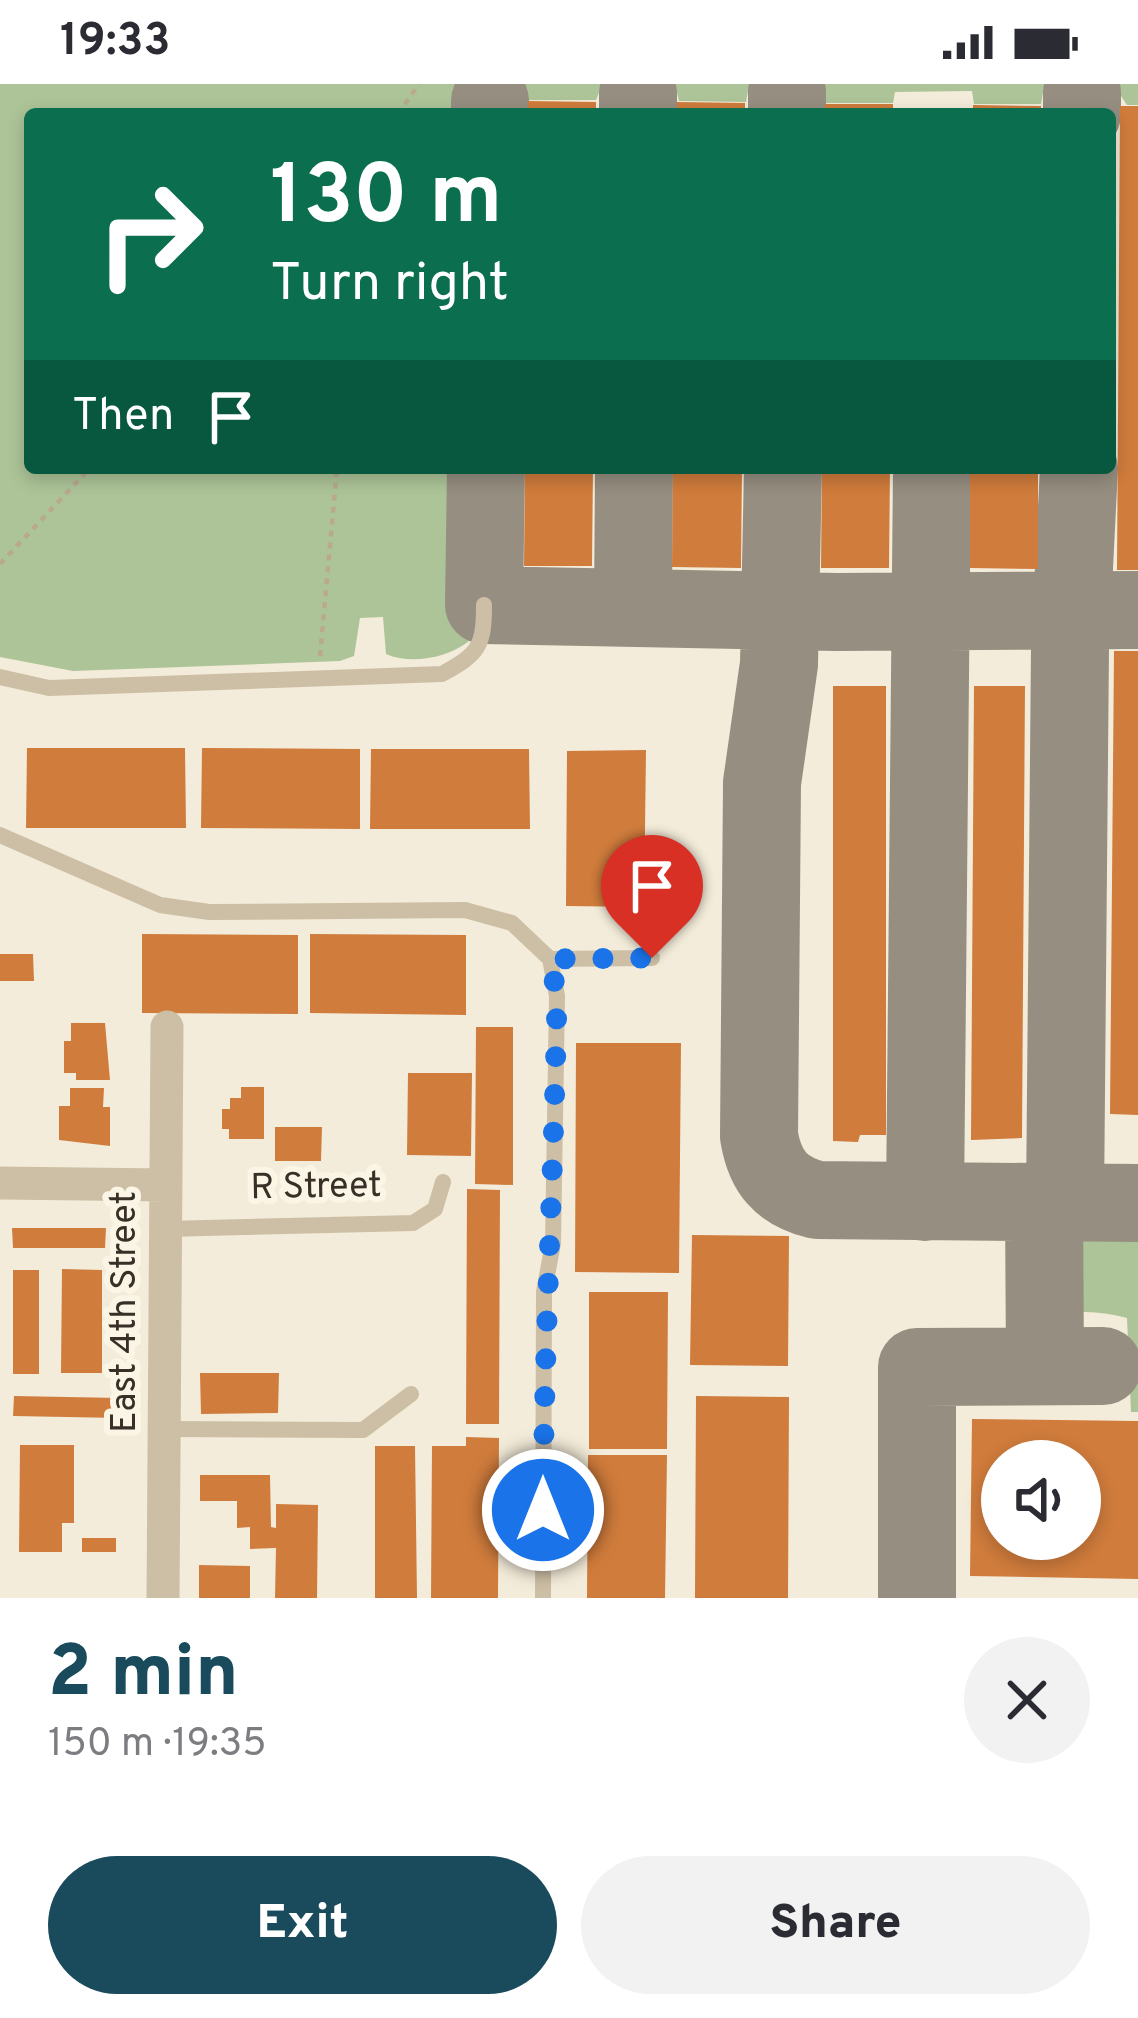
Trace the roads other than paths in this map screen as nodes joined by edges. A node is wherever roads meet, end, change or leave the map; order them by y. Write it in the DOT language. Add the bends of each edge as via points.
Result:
graph roads {
  1 [pos="484,605"];
  2 [pos="0,677"];
  3 [pos="0,835"];
  4 [pos="652,958"];
  5 [pos="550,959"];
  6 [pos="167,1027"];
  7 [pos="443,1182"];
  8 [pos="0,1183"];
  9 [pos="166,1185"];
  10 [pos="166,1228"];
  11 [pos="411,1394"];
  12 [pos="164,1429"];
  13 [pos="163,1598"];
  14 [pos="543,1598"];
  1 -- 2 [label="lane" via="484,639 467,661 442,674 50,688"];
  3 -- 5 [label="lane" via="160,905 209,912 465,910 512,923"];
  4 -- 5 [label="lane"];
  5 -- 14 [label="lane" via="557,996 553,1243 544,1292"];
  6 -- 9 [label="street, East 4th Street"];
  7 -- 10 [label="lane, R Street" via="435,1208 400,1225"];
  8 -- 9 [label="street"];
  9 -- 10 [label="street, East 4th Street"];
  10 -- 12 [label="street, East 4th Street"];
  11 -- 12 [label="lane" via="363,1430"];
  12 -- 13 [label="street, East 4th Street"];
}
